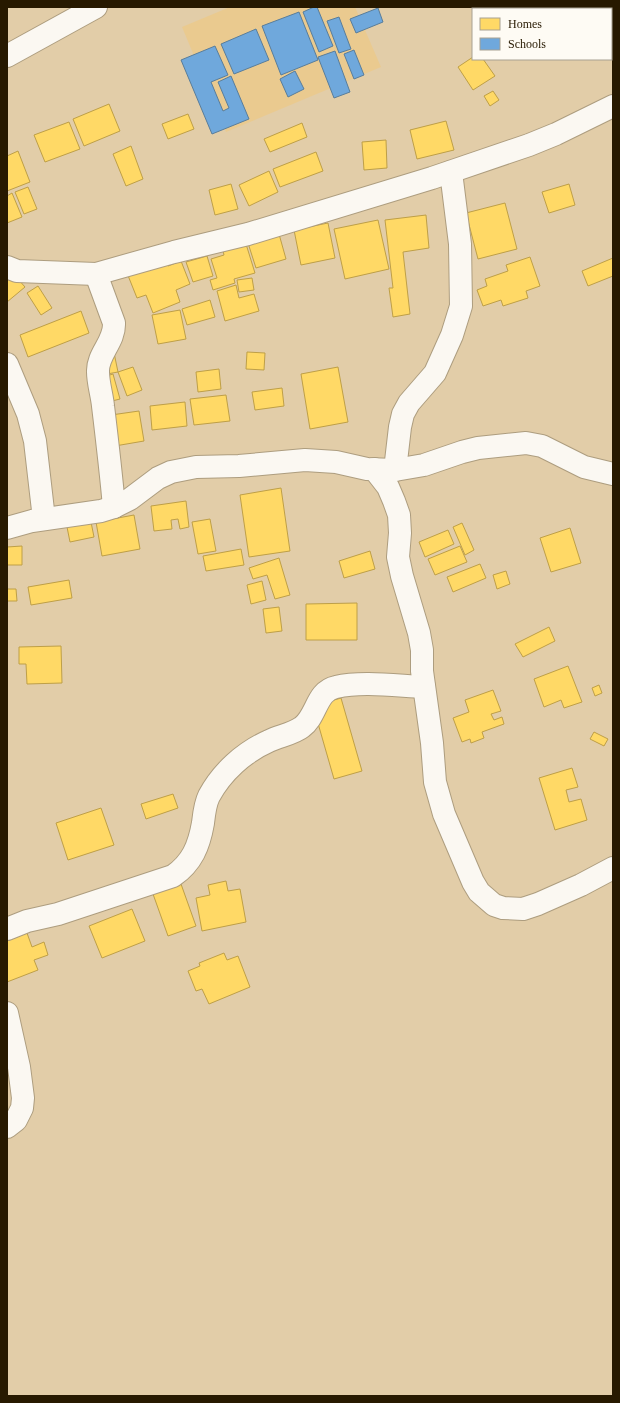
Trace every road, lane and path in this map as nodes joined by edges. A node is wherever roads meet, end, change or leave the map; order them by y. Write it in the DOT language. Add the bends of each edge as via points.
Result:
graph roads {
  1 [pos="96,7"];
  2 [pos="7,56"];
  3 [pos="613,106"];
  4 [pos="451,172"];
  5 [pos="7,267"];
  6 [pos="96,274"];
  7 [pos="7,364"];
  8 [pos="384,470"];
  9 [pos="613,474"];
  10 [pos="114,507"];
  11 [pos="44,518"];
  12 [pos="7,528"];
  13 [pos="424,687"];
  14 [pos="613,868"];
  15 [pos="7,929"];
  16 [pos="7,1013"];
  17 [pos="7,1127"];
  1 -- 2 [label="main road"];
  3 -- 4 [label="main road" via="529,145"];
  4 -- 6 [label="main road" via="248,234"];
  4 -- 8 [label="main road" via="460,244 462,306 436,373 409,403 403,414"];
  5 -- 6 [label="main road" via="17,271"];
  6 -- 10 [label="main road" via="114,323 112,337 101,358 98,372"];
  7 -- 11 [label="main road" via="28,414 35,441"];
  8 -- 9 [label="main road" via="424,465 478,448 526,443 542,446 584,467"];
  8 -- 10 [label="main road" via="305,460 196,467 171,472 158,478 130,499"];
  8 -- 13 [label="main road" via="398,514 398,558 419,633"];
  10 -- 11 [label="main road"];
  11 -- 12 [label="main road"];
  13 -- 14 [label="main road" via="435,782 444,814 473,882 487,900 503,908 523,909 581,885"];
  13 -- 15 [label="main road" via="369,684 336,687 326,692 311,719 302,728 268,741 231,767 209,797 201,834 188,863 182,870 172,876"];
  16 -- 17 [label="main road" via="23,1098 22,1108 16,1120"];
}
